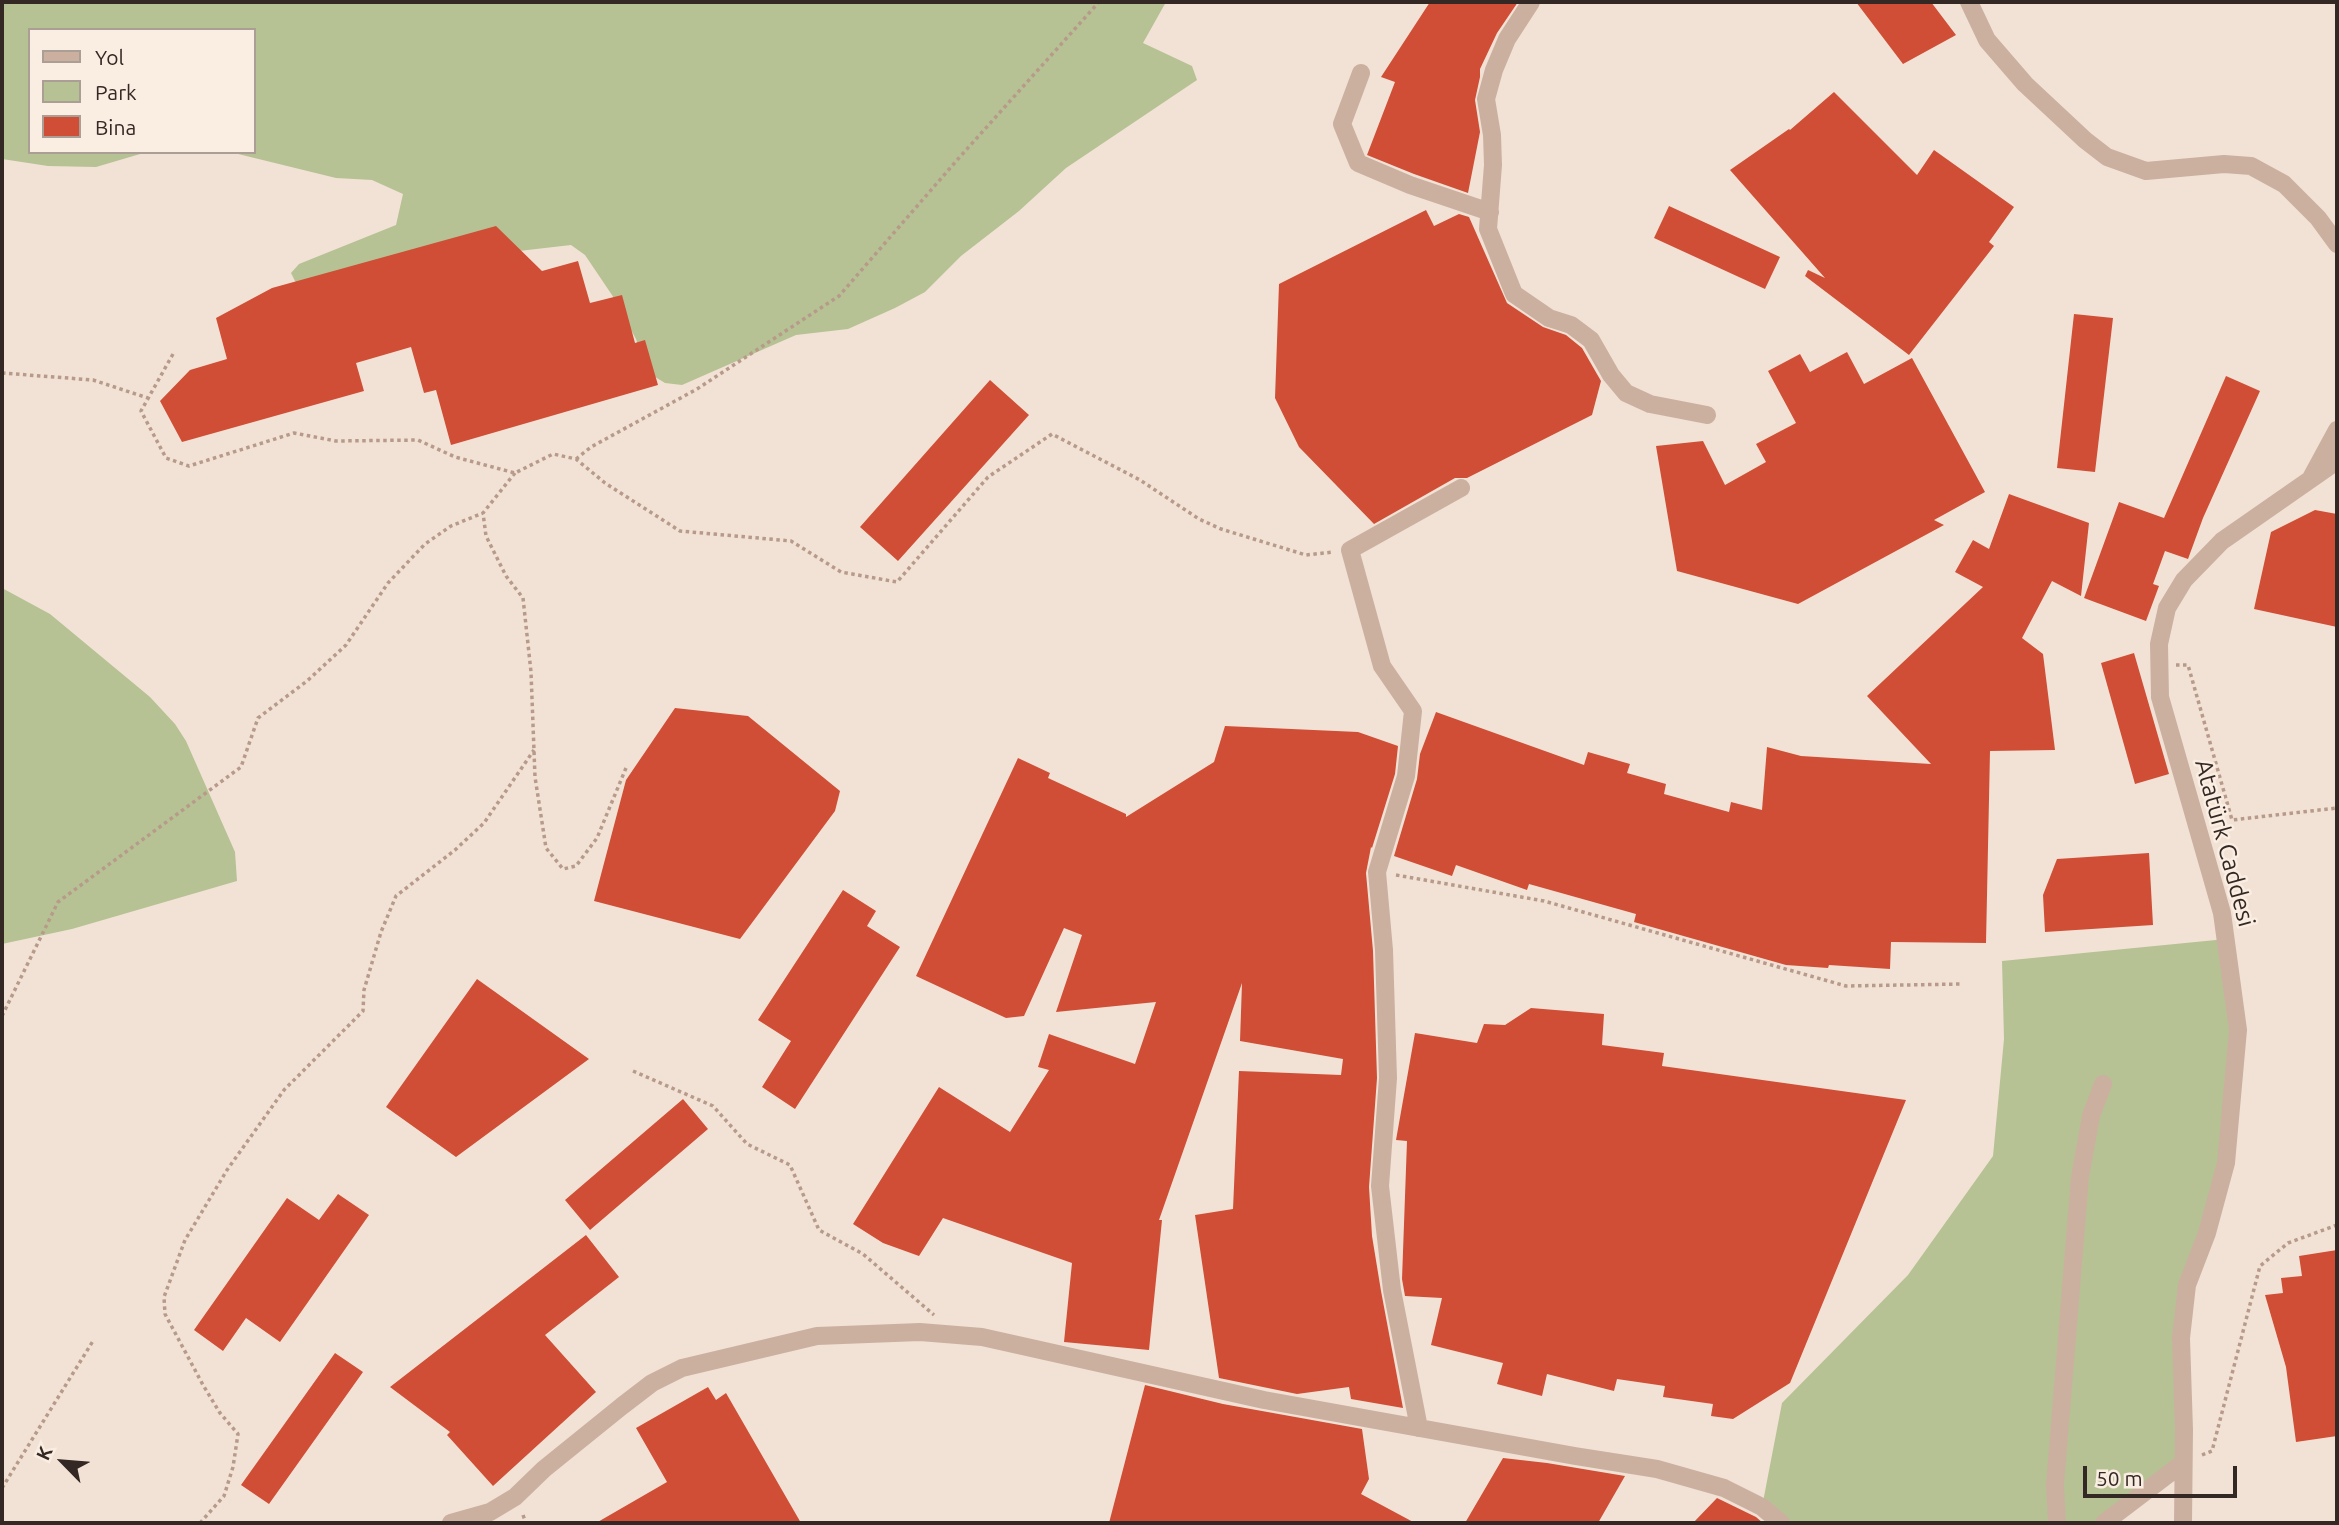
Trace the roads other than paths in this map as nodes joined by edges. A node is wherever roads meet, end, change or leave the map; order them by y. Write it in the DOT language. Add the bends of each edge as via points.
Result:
graph roads {
  1 [pos="1531,2"];
  2 [pos="1969,2"];
  3 [pos="1361,73"];
  4 [pos="1490,212"];
  5 [pos="2337,244"];
  6 [pos="1707,415"];
  7 [pos="2337,430"];
  8 [pos="2337,461"];
  9 [pos="2309,481"];
  10 [pos="1461,488"];
  11 [pos="2103,1084"];
  12 [pos="1419,1428"];
  13 [pos="2183,1463"];
  14 [pos="451,1523"];
  15 [pos="1781,1523"];
  16 [pos="2057,1523"];
  17 [pos="2104,1523"];
  18 [pos="2183,1523"];
  1 -- 4 [label="street" via="1507,39 1486,99 1492,135"];
  2 -- 5 [label="street" via="1987,40 2025,84 2107,157 2146,171 2251,166 2284,184"];
  3 -- 4 [label="street" via="1342,124 1358,163"];
  4 -- 6 [label="street" via="1488,229 1514,294 1591,340 1626,393 1650,404"];
  7 -- 9 [label="street"];
  8 -- 9 [label="street, Atatürk Caddesi"];
  9 -- 13 [label="street, Atatürk Caddesi" via="2222,541 2184,580 2167,608 2159,644 2160,697 2222,913 2238,1030 2225,1163 2207,1233 2187,1285 2181,1338"];
  10 -- 12 [label="street" via="1350,550 1382,666 1413,711 1406,776 1377,872 1388,1078 1380,1186 1392,1290"];
  11 -- 16 [label="street" via="2091,1115 2080,1177 2055,1485"];
  12 -- 14 [label="street" via="1264,1400 982,1337 909,1332 817,1336 682,1368 652,1383 515,1497 490,1512"];
  12 -- 15 [label="street" via="1697,1479 1762,1507"];
  13 -- 17 [label="street"];
  13 -- 18 [label="street, Atatürk Caddesi"];
}
